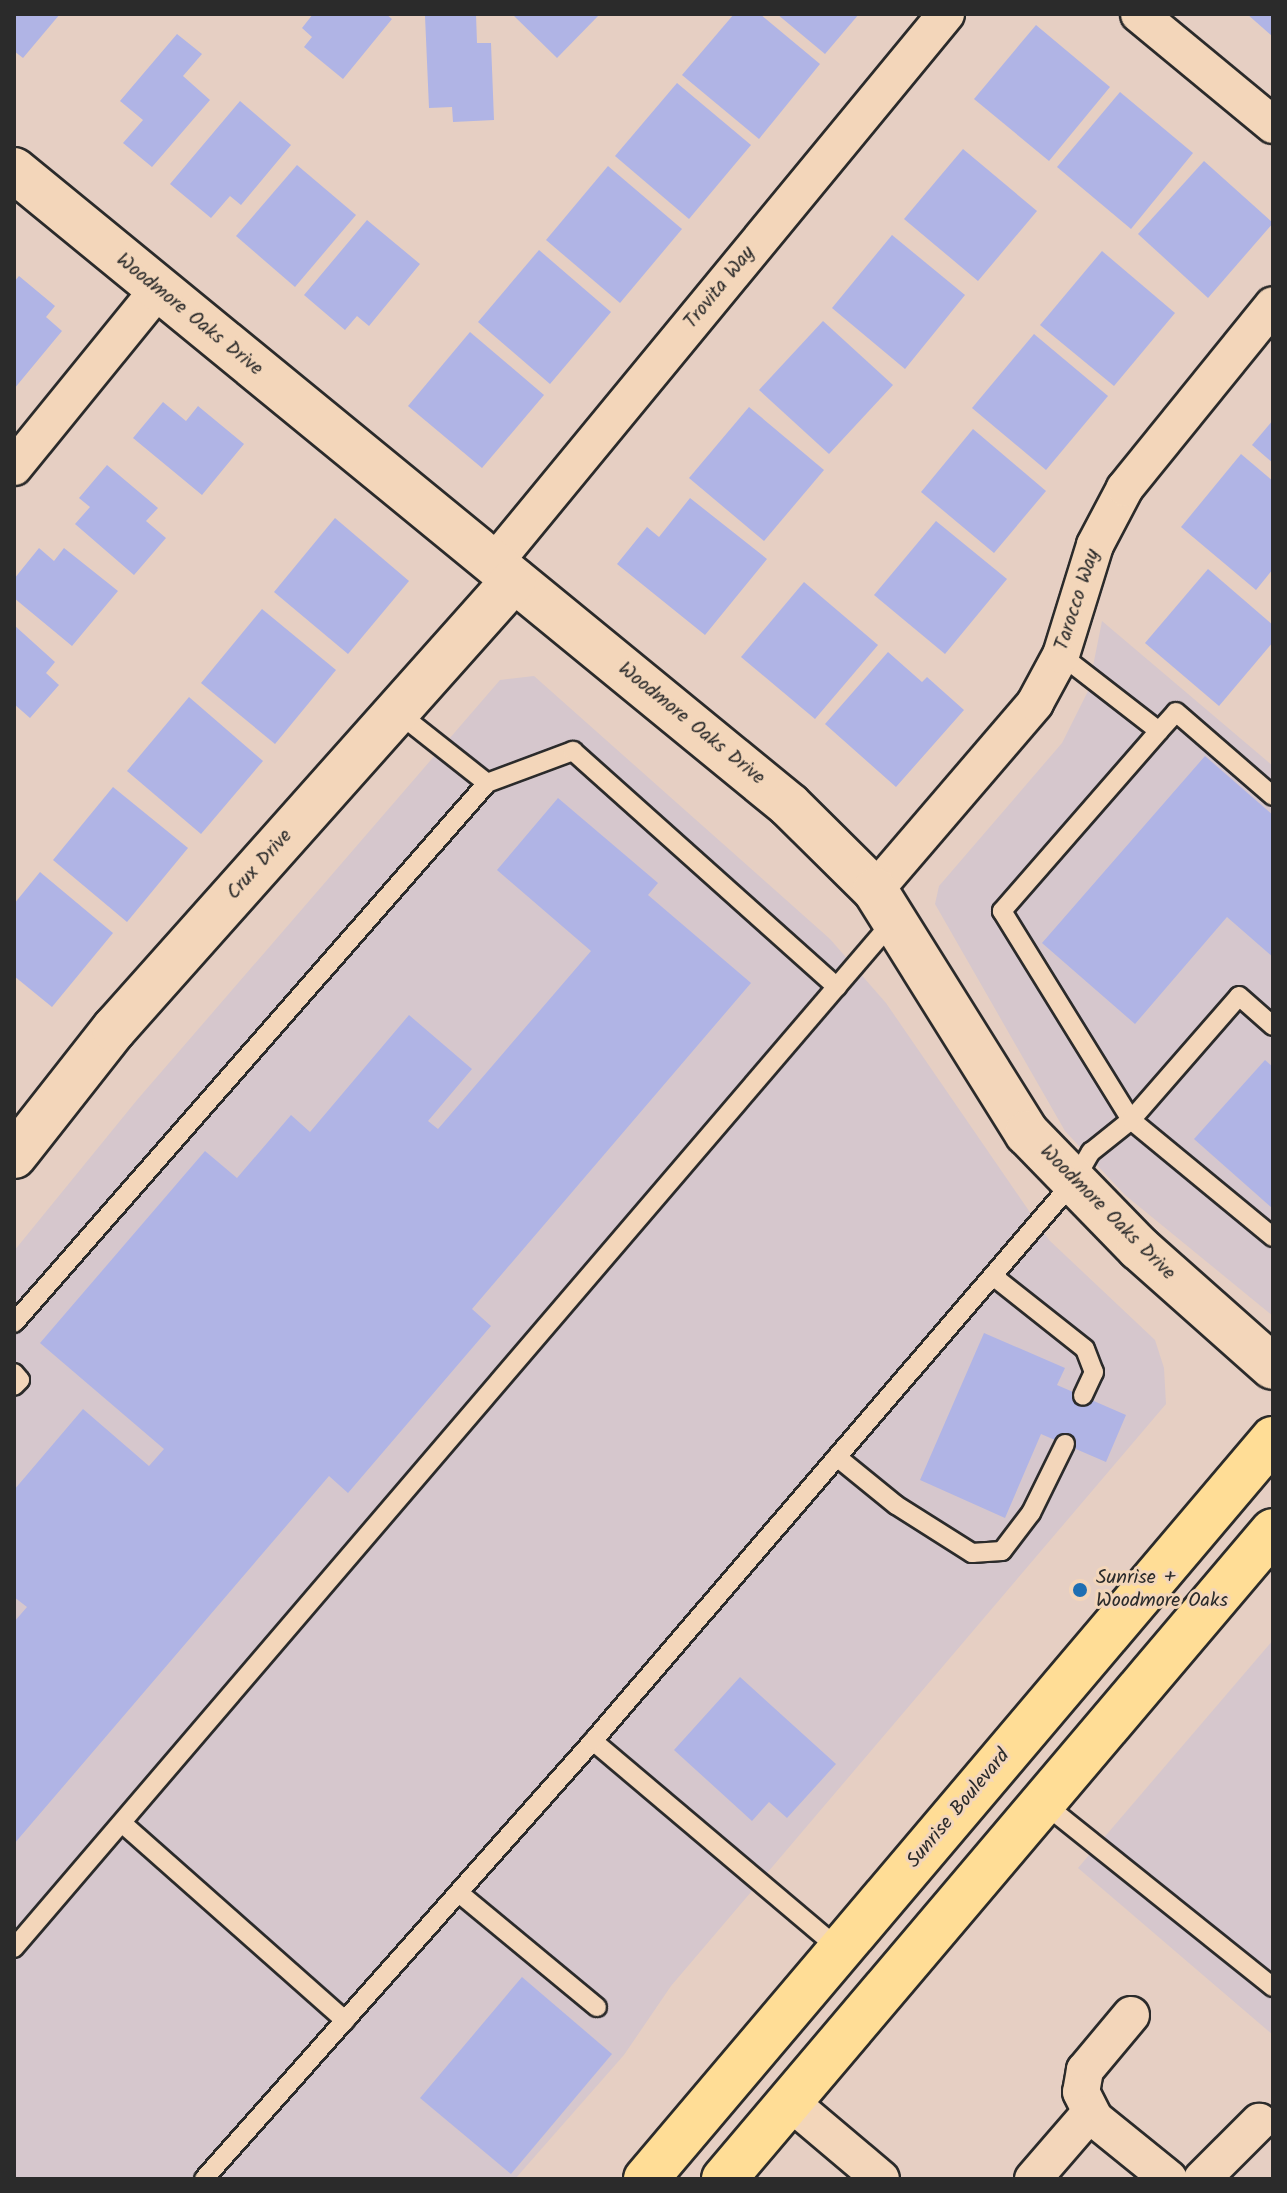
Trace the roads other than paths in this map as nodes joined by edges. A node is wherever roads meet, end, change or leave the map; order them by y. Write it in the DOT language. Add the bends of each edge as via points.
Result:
graph roads {
  1 [pos="946,14"];
  2 [pos="1139,14"];
  3 [pos="1273,125"];
  4 [pos="14,170"];
  5 [pos="158,290"];
  6 [pos="1273,305"];
  7 [pos="14,467"];
  8 [pos="504,571"];
  9 [pos="1061,655"];
  10 [pos="397,712"];
  11 [pos="1159,731"];
  12 [pos="487,783"];
  13 [pos="1273,796"];
  14 [pos="884,906"];
  15 [pos="837,987"];
  16 [pos="1273,1026"];
  17 [pos="1131,1120"];
  18 [pos="14,1156"];
  19 [pos="1074,1181"];
  20 [pos="1273,1237"];
  21 [pos="993,1276"];
  22 [pos="14,1323"];
  23 [pos="1273,1367"];
  24 [pos="14,1373"];
  25 [pos="14,1386"];
  26 [pos="1083,1396"];
  27 [pos="1273,1439"];
  28 [pos="1065,1444"];
  29 [pos="837,1457"];
  30 [pos="1273,1531"];
  31 [pos="593,1741"];
  32 [pos="1042,1802"];
  33 [pos="122,1823"];
  34 [pos="459,1893"];
  35 [pos="14,1948"];
  36 [pos="839,1949"];
  37 [pos="1273,1987"];
  38 [pos="597,2007"];
  39 [pos="1131,2015"];
  40 [pos="345,2020"];
  41 [pos="790,2102"];
  42 [pos="1090,2113"];
  43 [pos="1259,2122"];
  44 [pos="204,2179"];
  45 [pos="646,2179"];
  46 [pos="724,2179"];
  47 [pos="881,2179"];
  48 [pos="1033,2179"];
  49 [pos="1166,2179"];
  50 [pos="1202,2179"];
  1 -- 8 [label="street, Trovita Way"];
  2 -- 3 [label="street"];
  4 -- 5 [label="street, Woodmore Oaks Drive"];
  5 -- 7 [label="street"];
  5 -- 8 [label="street, Woodmore Oaks Drive"];
  6 -- 9 [label="street, Tarocco Way" via="1125,488 1095,545"];
  8 -- 10 [label="street, Crux Drive"];
  8 -- 14 [label="street, Woodmore Oaks Drive" via="789,805"];
  9 -- 11 [label="lane"];
  9 -- 14 [label="street, Tarocco Way" via="1035,703"];
  10 -- 12 [label="lane"];
  10 -- 18 [label="street, Crux Drive" via="114,1029"];
  11 -- 13 [label="lane" via="1176,712"];
  11 -- 17 [label="lane" via="1002,911"];
  12 -- 15 [label="lane" via="573,751"];
  12 -- 22 [label="lane"];
  14 -- 15 [label="lane"];
  14 -- 19 [label="street, Woodmore Oaks Drive" via="1027,1133"];
  15 -- 33 [label="lane"];
  16 -- 17 [label="lane" via="1239,996"];
  17 -- 19 [label="lane" via="1091,1152"];
  17 -- 20 [label="lane"];
  19 -- 21 [label="lane"];
  19 -- 23 [label="street, Woodmore Oaks Drive" via="1139,1248"];
  21 -- 26 [label="lane" via="1085,1349 1094,1372"];
  21 -- 29 [label="lane"];
  24 -- 25 [label="lane" via="20,1380"];
  27 -- 36 [label="main road, Sunrise Boulevard"];
  28 -- 29 [label="lane" via="1031,1513 1002,1551 972,1553 896,1505"];
  29 -- 31 [label="lane"];
  30 -- 32 [label="main road"];
  31 -- 34 [label="lane"];
  31 -- 36 [label="lane"];
  32 -- 37 [label="lane"];
  32 -- 41 [label="main road"];
  33 -- 35 [label="lane"];
  33 -- 40 [label="lane"];
  34 -- 38 [label="lane"];
  34 -- 40 [label="lane"];
  36 -- 45 [label="main road, Sunrise Boulevard"];
  39 -- 42 [label="street" via="1085,2070 1081,2092"];
  40 -- 44 [label="lane"];
  41 -- 46 [label="main road"];
  41 -- 47 [label="street"];
  42 -- 48 [label="street"];
  42 -- 49 [label="street"];
  43 -- 50 [label="street"];
}
